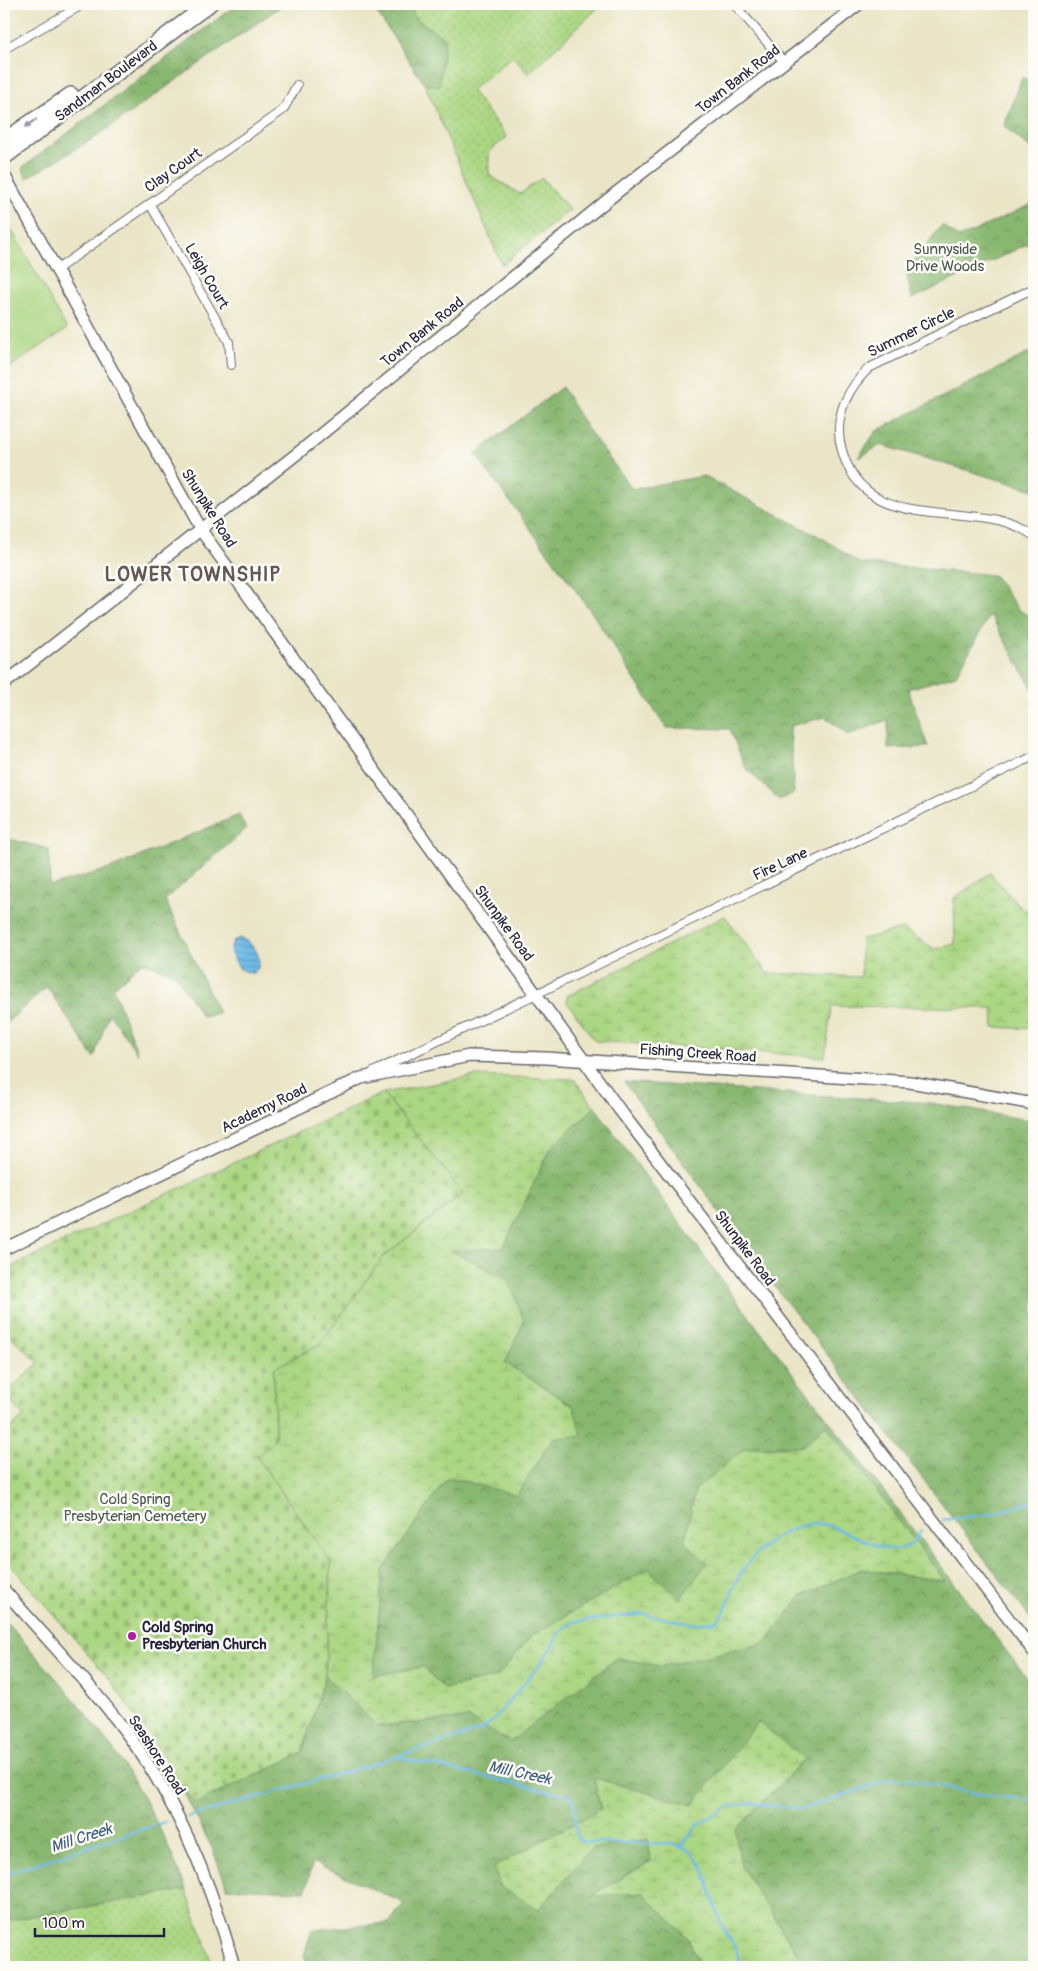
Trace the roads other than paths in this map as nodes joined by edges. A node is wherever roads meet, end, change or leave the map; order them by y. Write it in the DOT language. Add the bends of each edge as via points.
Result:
graph roads {
  1 [pos="84,4"];
  2 [pos="208,4"];
  3 [pos="734,4"];
  4 [pos="859,4"];
  5 [pos="4,49"];
  6 [pos="784,62"];
  7 [pos="297,85"];
  8 [pos="4,141"];
  9 [pos="4,157"];
  10 [pos="4,175"];
  11 [pos="150,204"];
  12 [pos="56,270"];
  13 [pos="1034,288"];
  14 [pos="231,365"];
  15 [pos="200,529"];
  16 [pos="1034,536"];
  17 [pos="4,684"];
  18 [pos="1034,756"];
  19 [pos="537,994"];
  20 [pos="584,1061"];
  21 [pos="361,1078"];
  22 [pos="1034,1104"];
  23 [pos="4,1249"];
  24 [pos="4,1590"];
  25 [pos="1034,1652"];
  26 [pos="234,1967"];
  1 -- 5 [label="street"];
  2 -- 8 [label="highway, Sandman Boulevard, one-way"];
  2 -- 9 [label="highway, Sandman Boulevard"];
  3 -- 6 [label="street"];
  4 -- 6 [label="street, Town Bank Road"];
  6 -- 15 [label="street, Town Bank Road" via="616,193"];
  7 -- 11 [label="street, Clay Court" via="282,110"];
  10 -- 12 [label="street, Shunpike Road"];
  11 -- 12 [label="street, Clay Court"];
  11 -- 14 [label="street, Leigh Court" via="229,342"];
  12 -- 15 [label="street, Shunpike Road"];
  13 -- 16 [label="street, Summer Circle" via="869,368 848,395 839,427 842,453 848,466 862,486 882,500 908,508 1004,522"];
  15 -- 17 [label="street, Town Bank Road"];
  15 -- 19 [label="street, Shunpike Road"];
  18 -- 19 [label="street, Fire Lane"];
  19 -- 20 [label="street, Shunpike Road"];
  19 -- 21 [label="street, Academy Road"];
  20 -- 21 [label="street, Fishing Creek Road" via="469,1056"];
  20 -- 22 [label="street, Fishing Creek Road" via="910,1082"];
  20 -- 25 [label="street, Shunpike Road"];
  21 -- 23 [label="street, Academy Road"];
  24 -- 26 [label="street, Seashore Road" via="119,1723 156,1777 180,1818 201,1865"];
}
